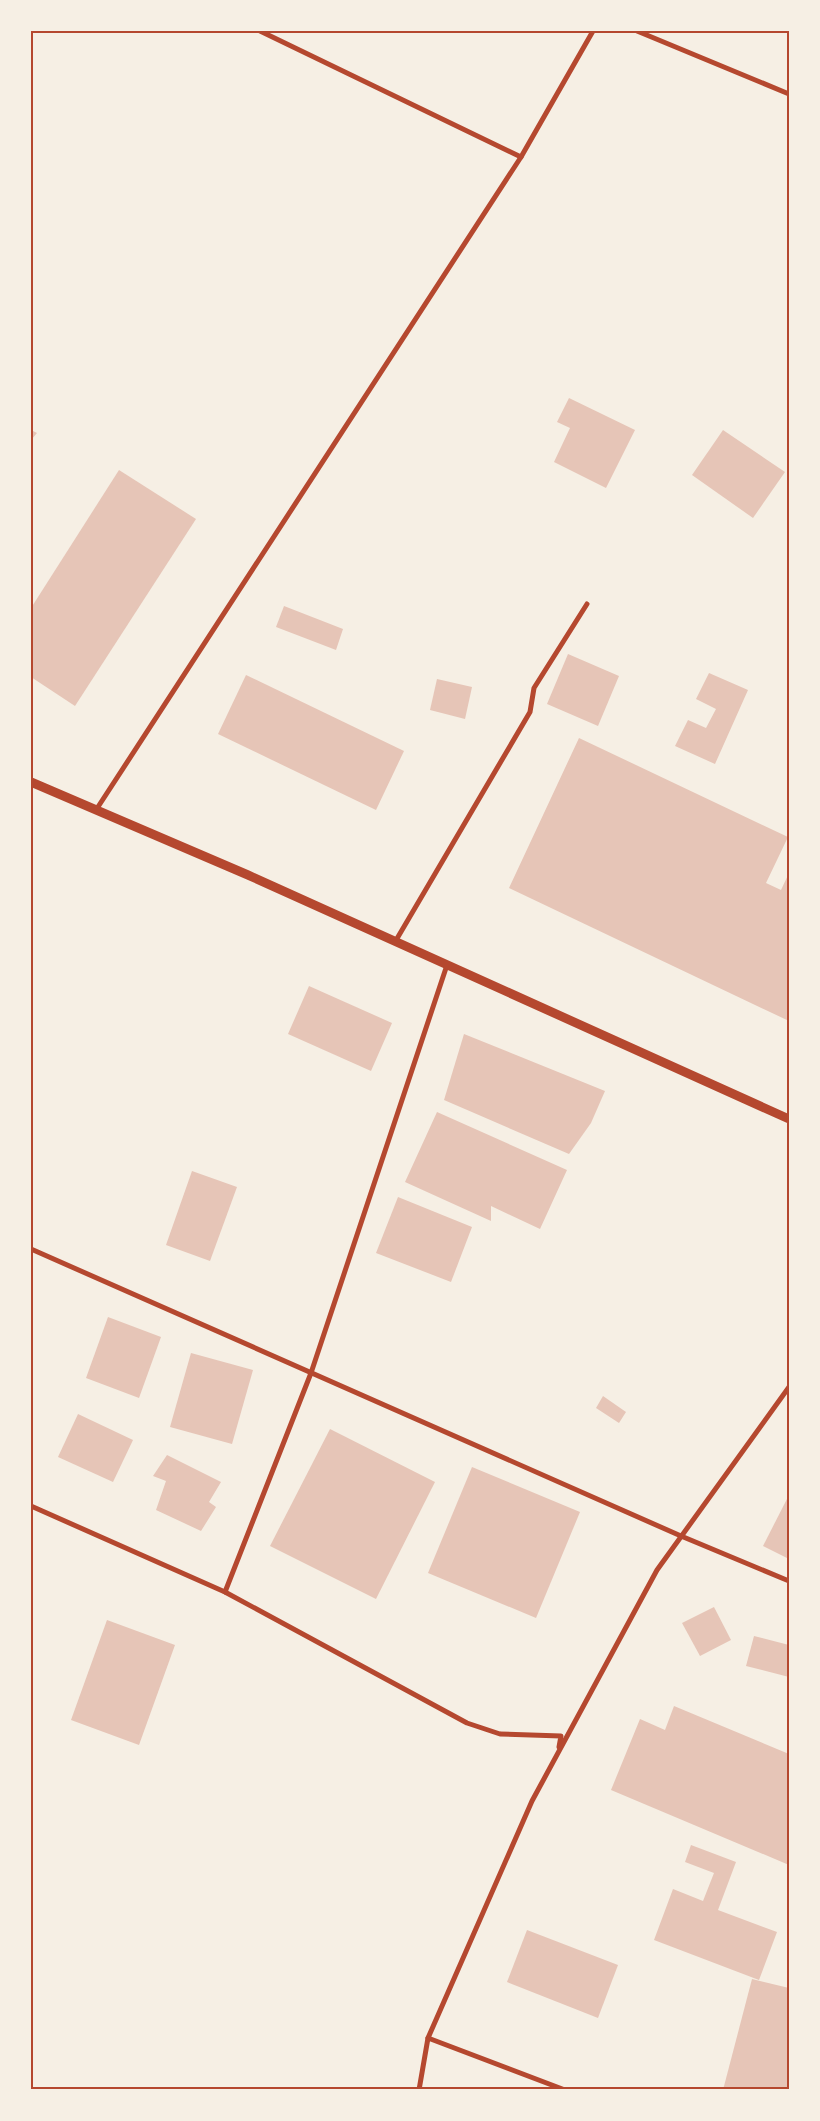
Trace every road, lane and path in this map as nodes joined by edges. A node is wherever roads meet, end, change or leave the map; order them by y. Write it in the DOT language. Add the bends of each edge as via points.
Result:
graph roads {
  1 [pos="260,31"];
  2 [pos="593,31"];
  3 [pos="637,31"];
  4 [pos="789,94"];
  5 [pos="520,158"];
  6 [pos="587,604"];
  7 [pos="31,782"];
  8 [pos="96,810"];
  9 [pos="395,942"];
  10 [pos="447,965"];
  11 [pos="789,1119"];
  12 [pos="31,1249"];
  13 [pos="311,1373"];
  14 [pos="789,1387"];
  15 [pos="31,1506"];
  16 [pos="681,1536"];
  17 [pos="789,1581"];
  18 [pos="225,1592"];
  19 [pos="558,1753"];
  20 [pos="428,2038"];
  21 [pos="419,2090"];
  22 [pos="565,2090"];
  1 -- 5 [label="street"];
  2 -- 5 [label="street"];
  3 -- 4 [label="street"];
  5 -- 8 [label="street"];
  6 -- 9 [label="street" via="534,688 530,712"];
  7 -- 8 [label="street"];
  8 -- 9 [label="street"];
  9 -- 10 [label="street"];
  10 -- 11 [label="street"];
  10 -- 13 [label="street"];
  12 -- 13 [label="street"];
  13 -- 16 [label="street"];
  13 -- 18 [label="street"];
  14 -- 16 [label="street"];
  15 -- 18 [label="street"];
  16 -- 17 [label="street"];
  16 -- 19 [label="street" via="657,1570"];
  18 -- 19 [label="street" via="467,1723 500,1734 561,1736"];
  19 -- 20 [label="street" via="532,1800"];
  20 -- 21 [label="street"];
  20 -- 22 [label="street"];
}
